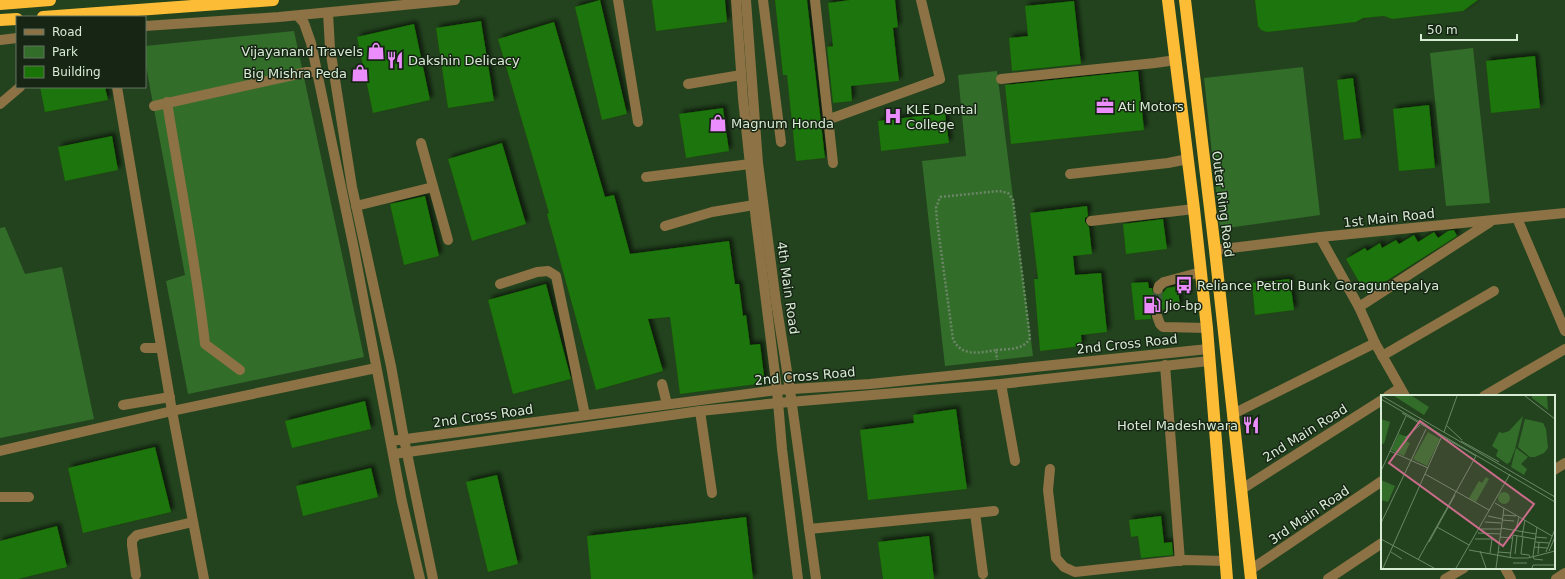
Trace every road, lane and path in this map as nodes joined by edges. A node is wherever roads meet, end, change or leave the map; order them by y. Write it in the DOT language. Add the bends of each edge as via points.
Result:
graph roads {
  1 [pos="50,0"];
  2 [pos="273,0"];
  3 [pos="456,0"];
  4 [pos="618,0"];
  5 [pos="736,0"];
  6 [pos="746,0"];
  7 [pos="763,0"];
  8 [pos="815,0"];
  9 [pos="921,0"];
  10 [pos="1168,0"];
  11 [pos="1185,0"];
  12 [pos="0,4"];
  13 [pos="328,12"];
  14 [pos="57,16"];
  15 [pos="298,16"];
  16 [pos="16,19"];
  17 [pos="0,20"];
  18 [pos="146,26"];
  19 [pos="16,38"];
  20 [pos="0,40"];
  21 [pos="1176,60"];
  22 [pos="317,72"];
  23 [pos="741,75"];
  24 [pos="1001,78"];
  25 [pos="688,84"];
  26 [pos="19,88"];
  27 [pos="117,88"];
  28 [pos="167,102"];
  29 [pos="0,104"];
  30 [pos="154,106"];
  31 [pos="827,120"];
  32 [pos="638,122"];
  33 [pos="781,142"];
  34 [pos="421,143"];
  35 [pos="1188,159"];
  36 [pos="833,163"];
  37 [pos="750,164"];
  38 [pos="1070,174"];
  39 [pos="646,177"];
  40 [pos="433,187"];
  41 [pos="754,205"];
  42 [pos="356,206"];
  43 [pos="1194,209"];
  44 [pos="1565,213"];
  45 [pos="1517,218"];
  46 [pos="1091,220"];
  47 [pos="1491,221"];
  48 [pos="665,226"];
  49 [pos="1320,237"];
  50 [pos="448,240"];
  51 [pos="1215,250"];
  52 [pos="1201,272"];
  53 [pos="500,284"];
  54 [pos="1158,289"];
  55 [pos="1494,291"];
  56 [pos="1359,307"];
  57 [pos="1157,316"];
  58 [pos="1207,328"];
  59 [pos="1565,331"];
  60 [pos="1375,343"];
  61 [pos="145,348"];
  62 [pos="161,348"];
  63 [pos="1565,349"];
  64 [pos="996,350"];
  65 [pos="1209,355"];
  66 [pos="1382,356"];
  67 [pos="1165,365"];
  68 [pos="376,368"];
  69 [pos="240,370"];
  70 [pos="999,370"];
  71 [pos="662,384"];
  72 [pos="1001,384"];
  73 [pos="777,390"];
  74 [pos="790,390"];
  75 [pos="1403,392"];
  76 [pos="1392,395"];
  77 [pos="1486,395"];
  78 [pos="170,397"];
  79 [pos="791,401"];
  80 [pos="1381,401"];
  81 [pos="778,402"];
  82 [pos="667,404"];
  83 [pos="123,405"];
  84 [pos="172,411"];
  85 [pos="700,412"];
  86 [pos="1233,414"];
  87 [pos="585,415"];
  88 [pos="404,439"];
  89 [pos="391,441"];
  90 [pos="0,451"];
  91 [pos="407,452"];
  92 [pos="394,454"];
  93 [pos="1015,461"];
  94 [pos="1565,463"];
  95 [pos="1050,469"];
  96 [pos="1555,469"];
  97 [pos="1381,482"];
  98 [pos="1242,489"];
  99 [pos="712,493"];
  100 [pos="0,497"];
  101 [pos="29,497"];
  102 [pos="994,511"];
  103 [pos="975,513"];
  104 [pos="194,522"];
  105 [pos="809,529"];
  106 [pos="1381,544"];
  107 [pos="1180,561"];
  108 [pos="1225,561"];
  109 [pos="1462,569"];
  110 [pos="1506,569"];
  111 [pos="1565,573"];
  112 [pos="983,574"];
  113 [pos="1251,574"];
  114 [pos="136,575"];
  115 [pos="204,579"];
  116 [pos="420,579"];
  117 [pos="433,579"];
  118 [pos="798,579"];
  119 [pos="816,579"];
  120 [pos="1227,579"];
  121 [pos="1328,579"];
  122 [pos="1445,579"];
  123 [pos="1511,579"];
  124 [pos="1556,579"];
  1 -- 12 [label="highway"];
  2 -- 14 [label="highway"];
  3 -- 13 [label="street"];
  4 -- 32 [label="street"];
  5 -- 23 [label="street"];
  6 -- 74 [label="street, 4th Main Road" via="758,163"];
  7 -- 33 [label="street"];
  8 -- 31 [label="street"];
  9 -- 31 [label="street" via="940,79"];
  10 -- 21 [label="highway"];
  11 -- 51 [label="highway, Outer Ring Road"];
  13 -- 15 [label="street"];
  13 -- 42 [label="street" via="330,48"];
  15 -- 18 [label="street"];
  15 -- 22 [label="street" via="304,23 311,43"];
  16 -- 17 [label="highway"];
  19 -- 20 [label="street"];
  21 -- 24 [label="street"];
  21 -- 35 [label="highway"];
  22 -- 28 [label="street"];
  22 -- 68 [label="street"];
  23 -- 25 [label="street"];
  23 -- 37 [label="street"];
  26 -- 29 [label="street"];
  27 -- 62 [label="street"];
  28 -- 30 [label="street"];
  28 -- 69 [label="street" via="198,285 205,344"];
  31 -- 36 [label="street"];
  34 -- 40 [label="street"];
  35 -- 38 [label="street"];
  35 -- 43 [label="highway"];
  37 -- 39 [label="street"];
  37 -- 41 [label="street"];
  40 -- 42 [label="street"];
  40 -- 50 [label="street"];
  41 -- 48 [label="street" via="712,212"];
  41 -- 73 [label="street"];
  42 -- 88 [label="street"];
  43 -- 46 [label="street"];
  43 -- 52 [label="highway"];
  44 -- 45 [label="street, 1st Main Road"];
  45 -- 47 [label="street, 1st Main Road"];
  45 -- 59 [label="street"];
  47 -- 49 [label="street, 1st Main Road"];
  47 -- 56 [label="street"];
  49 -- 51 [label="street, 1st Main Road"];
  49 -- 56 [label="street"];
  51 -- 86 [label="highway, Outer Ring Road"];
  52 -- 54 [label="street" via="1164,282"];
  52 -- 58 [label="highway"];
  53 -- 87 [label="street" via="537,272 548,271 556,276"];
  55 -- 66 [label="street"];
  56 -- 60 [label="street"];
  57 -- 58 [label="street" via="1163,327"];
  58 -- 65 [label="highway"];
  60 -- 66 [label="street"];
  60 -- 86 [label="street"];
  61 -- 62 [label="street"];
  62 -- 78 [label="street"];
  63 -- 77 [label="street"];
  64 -- 64 [label="path" via="964,352 956,346 953,339 936,221 936,208 940,197 999,191 1008,193 1013,200 1030,338 1021,347"];
  64 -- 70 [label="path"];
  65 -- 67 [label="street, 2nd Cross Road"];
  65 -- 70 [label="street, 2nd Cross Road"];
  65 -- 108 [label="highway"];
  66 -- 75 [label="street"];
  67 -- 72 [label="street, 2nd Cross Road"];
  67 -- 107 [label="street"];
  68 -- 84 [label="street"];
  68 -- 89 [label="street"];
  70 -- 74 [label="street, 2nd Cross Road"];
  71 -- 82 [label="street"];
  72 -- 79 [label="street, 2nd Cross Road"];
  72 -- 93 [label="street"];
  73 -- 74 [label="street, 2nd Cross Road"];
  73 -- 81 [label="street"];
  73 -- 82 [label="street, 2nd Cross Road"];
  74 -- 79 [label="street, 4th Main Road"];
  75 -- 76 [label="street"];
  78 -- 83 [label="street"];
  78 -- 84 [label="street"];
  79 -- 81 [label="street, 2nd Cross Road"];
  79 -- 105 [label="street, 4th Main Road"];
  80 -- 98 [label="street, 2nd Main Road"];
  81 -- 85 [label="street, 2nd Cross Road"];
  81 -- 118 [label="street"];
  82 -- 87 [label="street, 2nd Cross Road"];
  84 -- 90 [label="street"];
  84 -- 104 [label="street"];
  85 -- 91 [label="street, 2nd Cross Road"];
  85 -- 99 [label="street"];
  86 -- 98 [label="highway, Outer Ring Road"];
  87 -- 88 [label="street, 2nd Cross Road"];
  88 -- 89 [label="street, 2nd Cross Road"];
  88 -- 91 [label="street"];
  89 -- 92 [label="street"];
  91 -- 92 [label="street, 2nd Cross Road"];
  91 -- 117 [label="street"];
  92 -- 116 [label="street"];
  94 -- 96 [label="street"];
  95 -- 107 [label="street" via="1048,490 1056,558 1064,567 1075,572"];
  97 -- 113 [label="street, 3rd Main Road"];
  98 -- 113 [label="highway, Outer Ring Road"];
  100 -- 101 [label="street"];
  102 -- 103 [label="street"];
  103 -- 105 [label="street"];
  103 -- 112 [label="street"];
  104 -- 114 [label="street" via="137,535 132,540"];
  104 -- 115 [label="street"];
  105 -- 119 [label="street, 4th Main Road"];
  106 -- 121 [label="street"];
  107 -- 108 [label="street"];
  108 -- 120 [label="highway"];
  109 -- 122 [label="street"];
  110 -- 123 [label="street"];
  111 -- 124 [label="street"];
}
